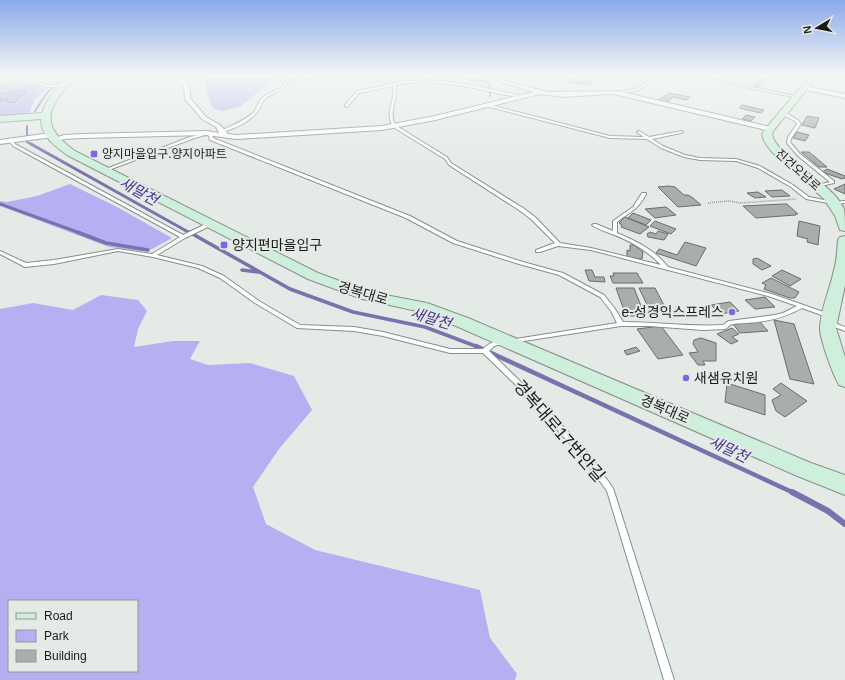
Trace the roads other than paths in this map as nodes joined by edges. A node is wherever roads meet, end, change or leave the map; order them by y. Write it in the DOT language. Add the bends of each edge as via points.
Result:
graph roads {
  1 [pos="48,108"];
  2 [pos="195,108"];
  3 [pos="258,108"];
  4 [pos="392,108"];
  5 [pos="476,108"];
  6 [pos="497,108"];
  7 [pos="680,108"];
  8 [pos="788,108"];
  9 [pos="783,113"];
  10 [pos="45,116"];
  11 [pos="1,120"];
  12 [pos="394,126"];
  13 [pos="770,129"];
  14 [pos="639,132"];
  15 [pos="681,132"];
  16 [pos="210,133"];
  17 [pos="224,133"];
  18 [pos="51,137"];
  19 [pos="649,138"];
  20 [pos="10,141"];
  21 [pos="0,142"];
  22 [pos="105,170"];
  23 [pos="818,186"];
  24 [pos="644,194"];
  25 [pos="845,202"];
  26 [pos="834,203"];
  27 [pos="844,222"];
  28 [pos="594,225"];
  29 [pos="203,227"];
  30 [pos="615,233"];
  31 [pos="183,237"];
  32 [pos="845,240"];
  33 [pos="558,244"];
  34 [pos="0,252"];
  35 [pos="538,252"];
  36 [pos="153,256"];
  37 [pos="665,267"];
  38 [pos="802,306"];
  39 [pos="830,320"];
  40 [pos="621,324"];
  41 [pos="845,329"];
  42 [pos="499,343"];
  43 [pos="485,351"];
  44 [pos="845,380"];
  45 [pos="845,485"];
  46 [pos="670,680"];
  1 -- 10 [label="street"];
  2 -- 17 [label="street"];
  3 -- 17 [label="lane"];
  4 -- 12 [label="lane" via="390,117"];
  5 -- 12 [label="street"];
  6 -- 19 [label="lane" via="604,136"];
  7 -- 13 [label="street"];
  8 -- 9 [label="street, 진건오남로"];
  9 -- 13 [label="street, 진건오남로"];
  9 -- 23 [label="lane" via="799,124 788,142 799,155 832,182"];
  10 -- 11 [label="street"];
  10 -- 18 [label="street" via="46,127"];
  12 -- 17 [label="street" via="236,137"];
  12 -- 33 [label="lane" via="521,209"];
  13 -- 23 [label="street, 진건오남로" via="767,134 770,143"];
  14 -- 19 [label="lane"];
  15 -- 19 [label="lane"];
  16 -- 17 [label="street"];
  16 -- 18 [label="street"];
  16 -- 22 [label="lane"];
  16 -- 40 [label="lane" via="211,139 408,217 455,242 561,274 602,296"];
  18 -- 20 [label="street"];
  18 -- 22 [label="street, 경복대로" via="67,151"];
  19 -- 26 [label="lane" via="662,147 684,156 736,160 759,167 808,198"];
  20 -- 21 [label="street"];
  20 -- 31 [label="lane"];
  22 -- 29 [label="street, 경복대로"];
  23 -- 26 [label="street, 진건오남로"];
  24 -- 30 [label="lane" via="637,208 615,222"];
  25 -- 26 [label="lane"];
  26 -- 27 [label="street, 진건오남로"];
  28 -- 30 [label="lane"];
  29 -- 31 [label="lane"];
  29 -- 42 [label="street, 경복대로" via="343,288 442,314"];
  30 -- 37 [label="lane" via="646,249"];
  31 -- 36 [label="lane"];
  32 -- 39 [label="street" via="842,269"];
  33 -- 35 [label="lane"];
  33 -- 37 [label="lane" via="591,249"];
  34 -- 36 [label="lane" via="25,265 118,250"];
  36 -- 43 [label="lane" via="200,267 222,277 299,327 383,334 450,351"];
  37 -- 38 [label="lane"];
  38 -- 39 [label="lane"];
  38 -- 40 [label="lane" via="791,313 769,319 729,323 725,327"];
  39 -- 41 [label="lane"];
  39 -- 44 [label="street" via="828,328"];
  40 -- 42 [label="lane"];
  42 -- 43 [label="lane"];
  42 -- 45 [label="street, 경복대로"];
  43 -- 46 [label="lane, 경복대로17번안길" via="585,455 610,490"];
}
